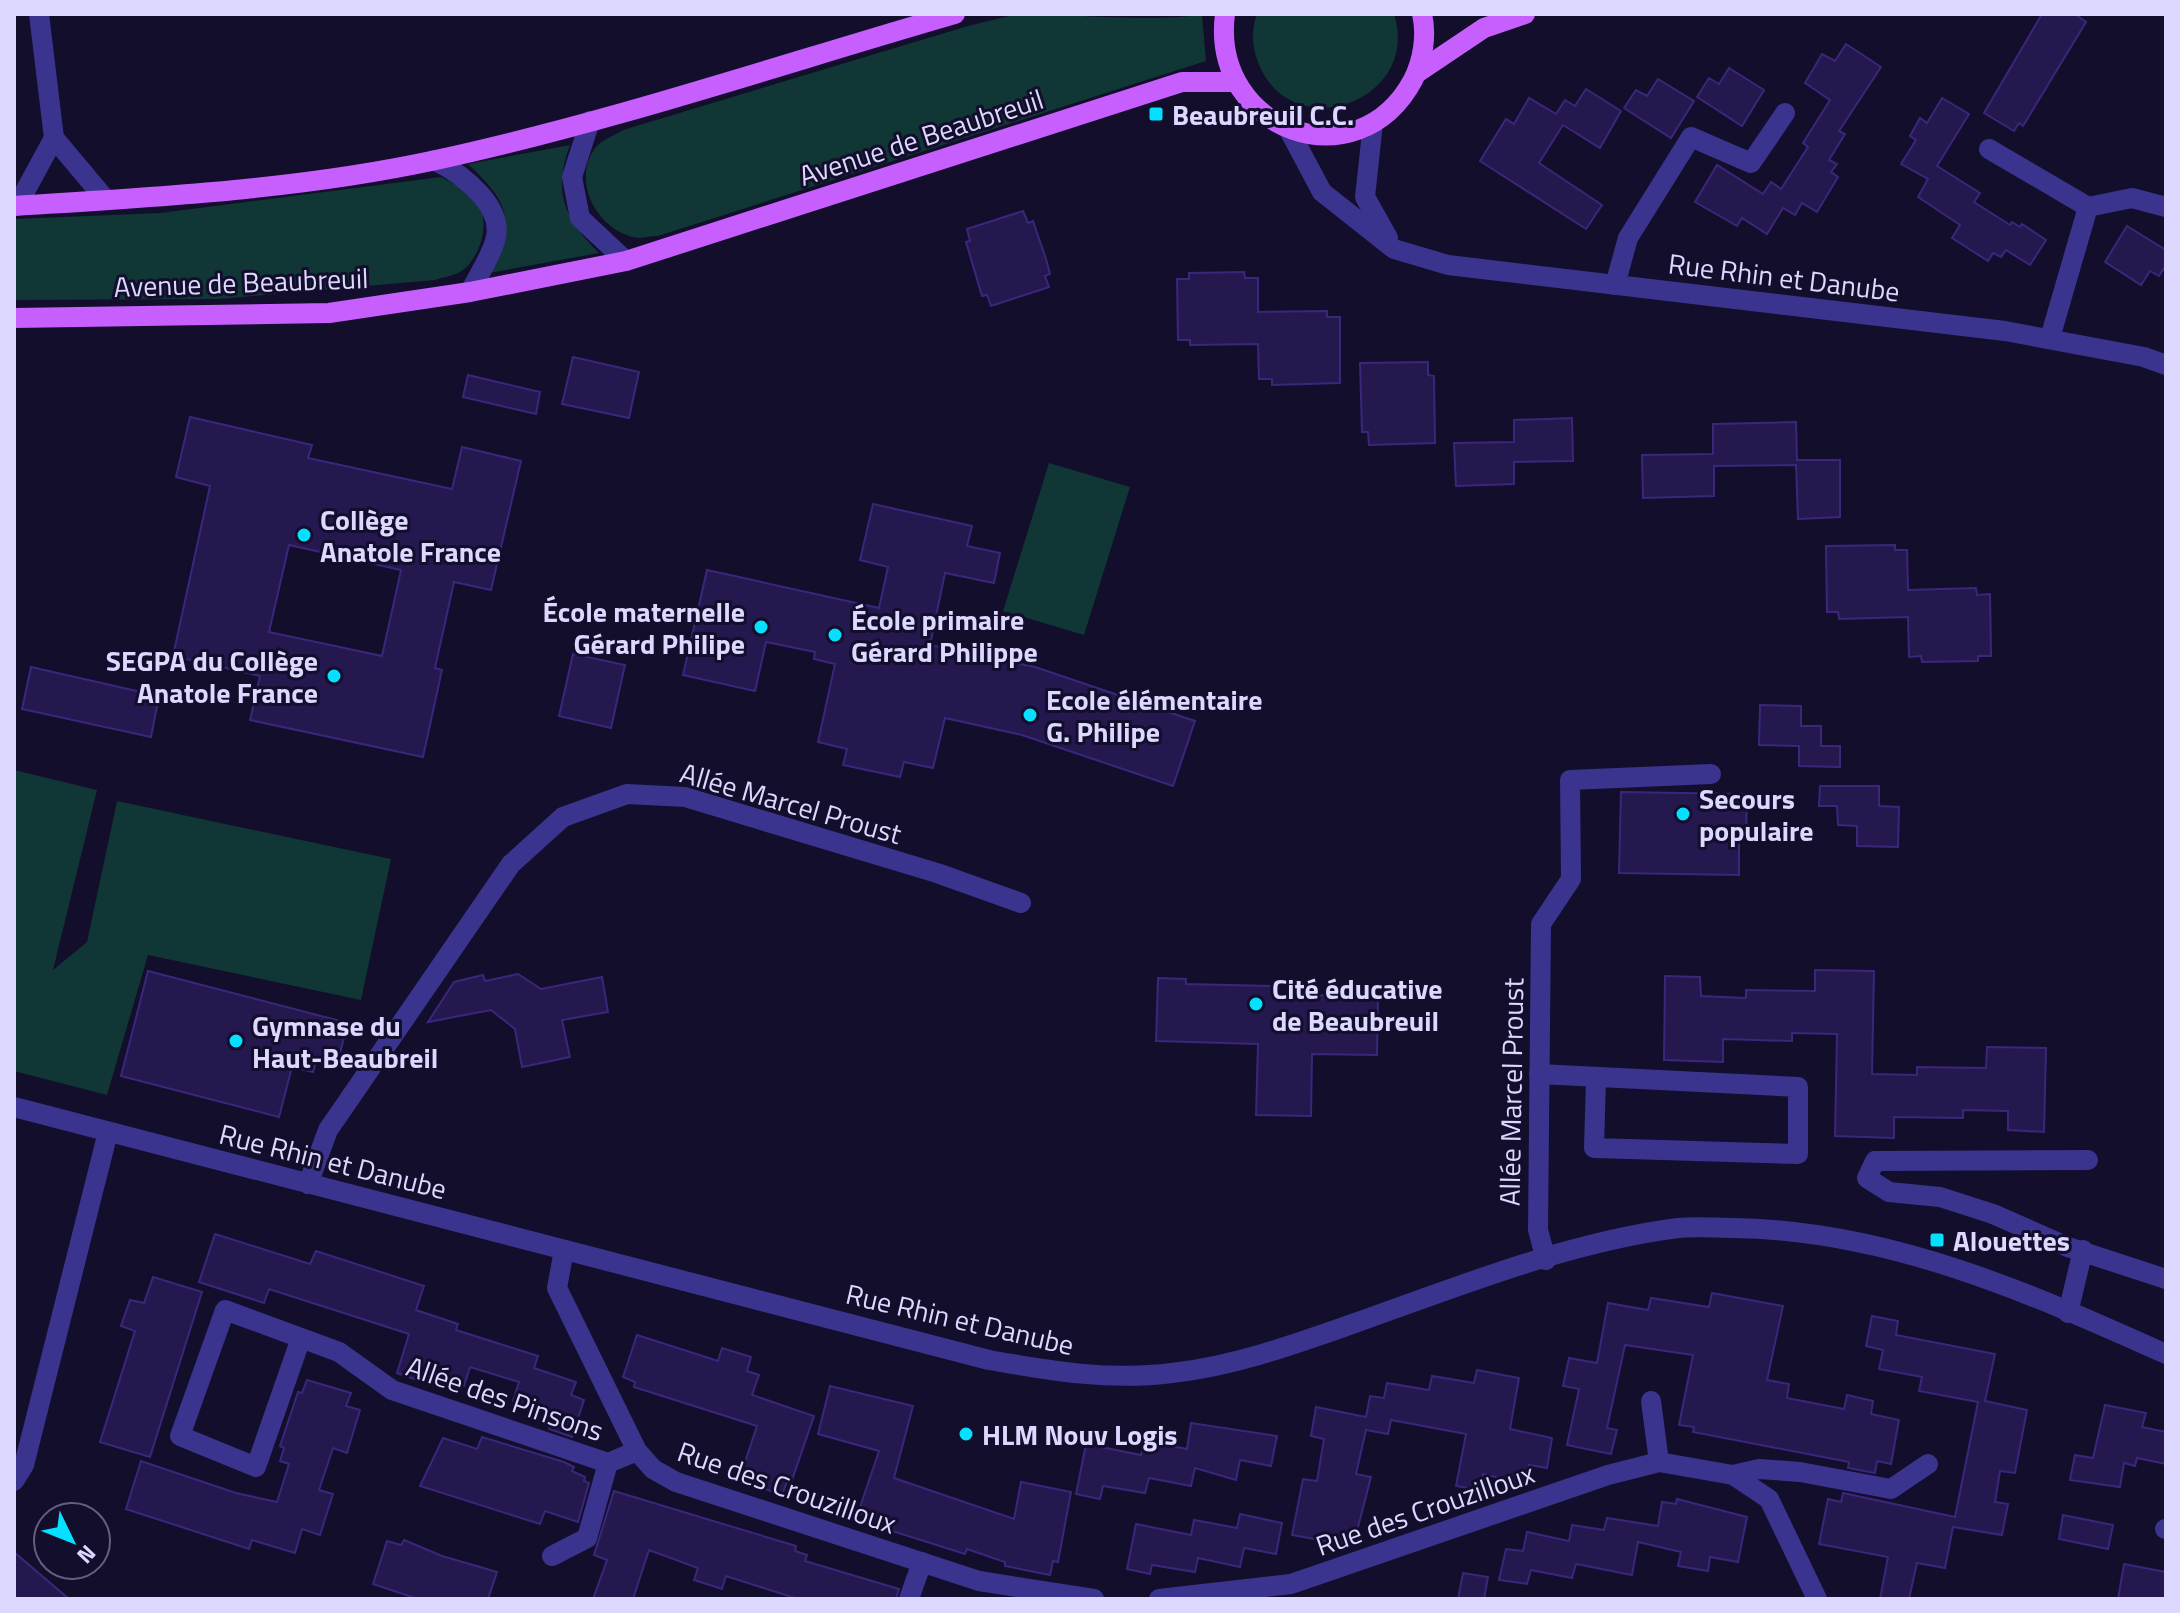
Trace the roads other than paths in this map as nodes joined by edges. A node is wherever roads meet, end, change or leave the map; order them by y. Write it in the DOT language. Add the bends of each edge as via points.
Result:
graph roads {
  1 [pos="39,14"];
  2 [pos="955,14"];
  3 [pos="1225,14"];
  4 [pos="1422,14"];
  5 [pos="1525,14"];
  6 [pos="911,21"];
  7 [pos="1417,73"];
  8 [pos="1234,82"];
  9 [pos="1785,113"];
  10 [pos="590,121"];
  11 [pos="1373,123"];
  12 [pos="1289,130"];
  13 [pos="54,138"];
  14 [pos="1989,149"];
  15 [pos="434,160"];
  16 [pos="106,200"];
  17 [pos="15,206"];
  18 [pos="2088,207"];
  19 [pos="2166,207"];
  20 [pos="1394,249"];
  21 [pos="626,261"];
  22 [pos="1615,285"];
  23 [pos="470,292"];
  24 [pos="14,318"];
  25 [pos="2050,338"];
  26 [pos="2166,365"];
  27 [pos="1711,774"];
  28 [pos="1021,903"];
  29 [pos="1539,1074"];
  30 [pos="1596,1079"];
  31 [pos="14,1107"];
  32 [pos="108,1132"];
  33 [pos="2088,1160"];
  34 [pos="308,1184"];
  35 [pos="564,1250"];
  36 [pos="2083,1250"];
  37 [pos="1546,1260"];
  38 [pos="2166,1279"];
  39 [pos="2068,1313"];
  40 [pos="301,1338"];
  41 [pos="2166,1354"];
  42 [pos="1651,1401"];
  43 [pos="637,1451"];
  44 [pos="1659,1462"];
  45 [pos="608,1463"];
  46 [pos="1928,1464"];
  47 [pos="1733,1475"];
  48 [pos="14,1481"];
  49 [pos="552,1556"];
  50 [pos="922,1562"];
  51 [pos="1010,1592"];
  52 [pos="909,1599"];
  53 [pos="1094,1599"];
  54 [pos="1159,1599"];
  55 [pos="1817,1599"];
  1 -- 13 [label="street"];
  2 -- 6 [label="main road"];
  3 -- 8 [label="main road" via="1222,35"];
  4 -- 7 [label="main road" via="1424,48"];
  5 -- 7 [label="main road" via="1484,28"];
  6 -- 10 [label="main road"];
  7 -- 11 [label="main road" via="1399,101"];
  8 -- 12 [label="main road" via="1257,111"];
  8 -- 21 [label="main road, Avenue de Beaubreuil" via="1182,82"];
  9 -- 22 [label="street" via="1751,163 1691,137 1628,238"];
  10 -- 15 [label="main road"];
  10 -- 21 [label="street" via="572,177 580,218"];
  11 -- 12 [label="main road" via="1331,135"];
  11 -- 20 [label="street" via="1365,197"];
  12 -- 20 [label="street, Rue Rhin et Danube" via="1322,192"];
  13 -- 16 [label="street"];
  13 -- 17 [label="street"];
  14 -- 18 [label="street"];
  15 -- 16 [label="main road" via="310,181"];
  15 -- 23 [label="street" via="455,170 489,202 497,238"];
  16 -- 17 [label="main road"];
  18 -- 19 [label="street" via="2132,198"];
  18 -- 25 [label="street"];
  20 -- 22 [label="street, Rue Rhin et Danube" via="1448,265"];
  21 -- 23 [label="main road, Avenue de Beaubreuil"];
  22 -- 25 [label="street, Rue Rhin et Danube"];
  23 -- 24 [label="main road, Avenue de Beaubreuil" via="329,313"];
  25 -- 26 [label="street, Rue Rhin et Danube"];
  27 -- 29 [label="street, Allée Marcel Proust" via="1570,780 1571,879 1541,924"];
  28 -- 34 [label="street, Allée Marcel Proust" via="685,797 627,794 563,817 511,864 328,1130"];
  29 -- 30 [label="street"];
  29 -- 37 [label="street, Allée Marcel Proust" via="1538,1230"];
  30 -- 30 [label="street" via="1594,1148 1798,1154 1798,1087"];
  31 -- 32 [label="street, Rue Rhin et Danube"];
  32 -- 34 [label="street, Rue Rhin et Danube"];
  32 -- 48 [label="street" via="24,1465"];
  33 -- 36 [label="street" via="1875,1161 1867,1178 1889,1192 1940,1197"];
  34 -- 35 [label="street, Rue Rhin et Danube"];
  35 -- 37 [label="street, Rue Rhin et Danube" via="989,1360 1091,1376 1172,1373 1266,1354"];
  35 -- 43 [label="street, Rue des Crouzilloux" via="557,1288"];
  36 -- 38 [label="street"];
  36 -- 39 [label="street"];
  37 -- 39 [label="street, Rue Rhin et Danube" via="1608,1240 1681,1227 1774,1228 1932,1259"];
  39 -- 41 [label="street, Rue Rhin et Danube"];
  40 -- 40 [label="street, Allée des Pinsons" via="225,1310 180,1436 256,1467"];
  40 -- 45 [label="street, Allée des Pinsons" via="339,1352 392,1390"];
  42 -- 44 [label="street"];
  43 -- 45 [label="street"];
  43 -- 50 [label="street, Rue des Crouzilloux" via="653,1469 676,1482"];
  44 -- 47 [label="street, Rue des Crouzilloux"];
  44 -- 54 [label="street, Rue des Crouzilloux" via="1291,1584"];
  45 -- 49 [label="street" via="587,1538"];
  46 -- 47 [label="street, Rue des Crouzilloux" via="1891,1489 1800,1472 1759,1469"];
  47 -- 55 [label="street, Rue des Crouzilloux" via="1769,1499"];
  50 -- 51 [label="street, Rue des Crouzilloux"];
  50 -- 52 [label="street"];
  51 -- 53 [label="street, Rue des Crouzilloux"];
}
